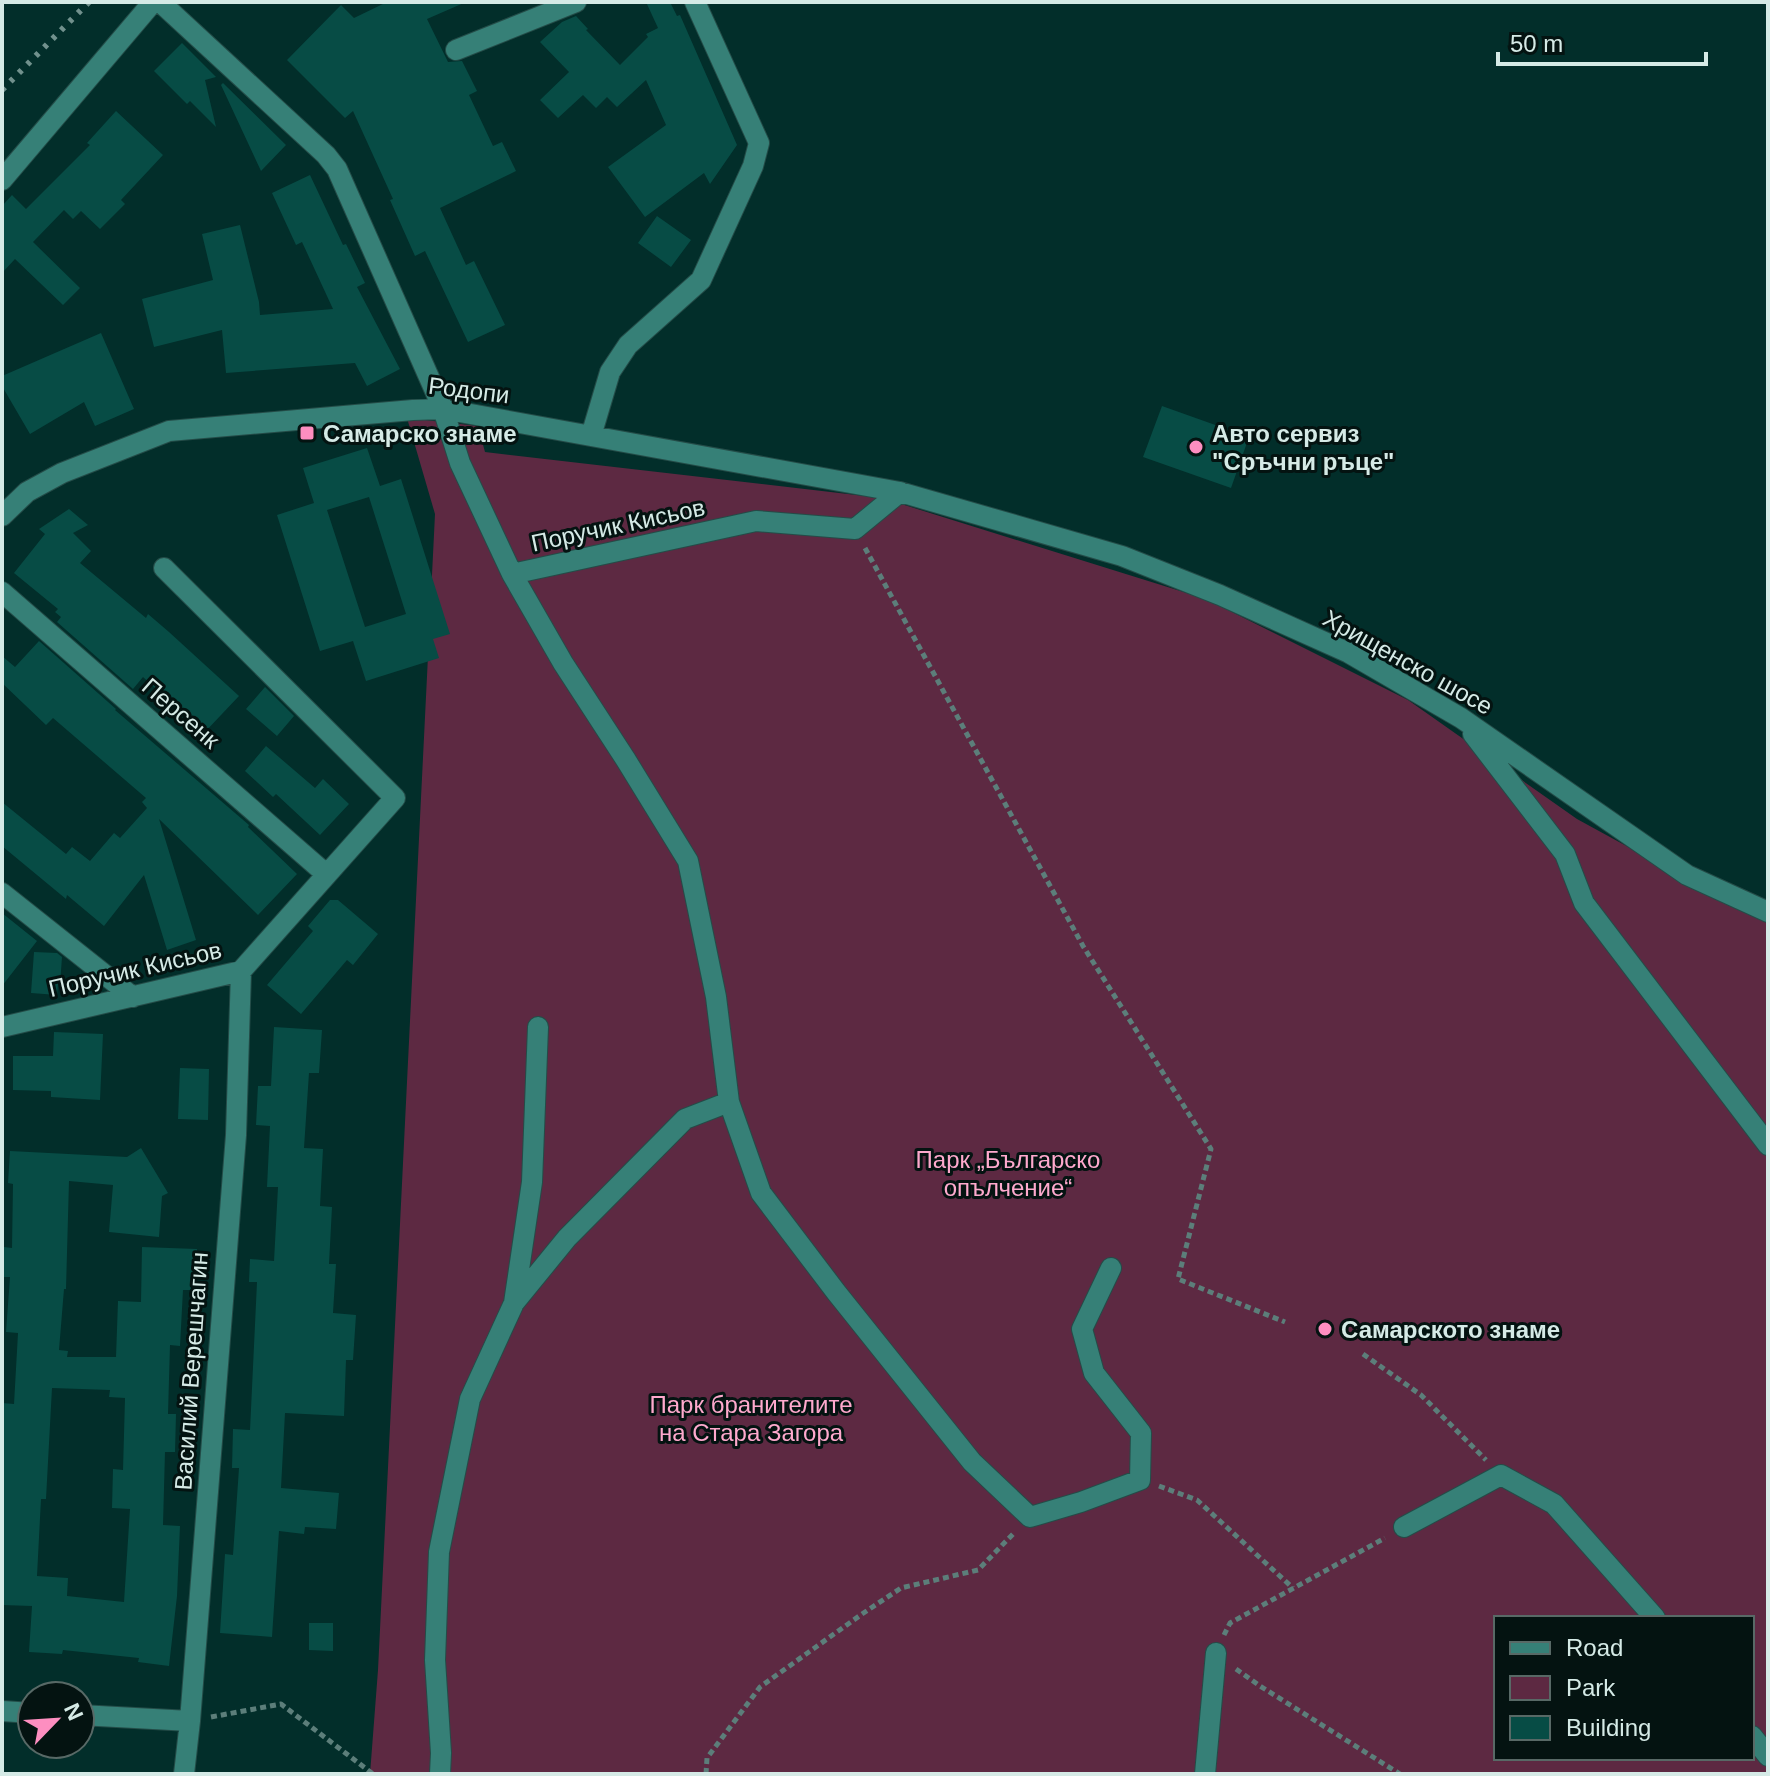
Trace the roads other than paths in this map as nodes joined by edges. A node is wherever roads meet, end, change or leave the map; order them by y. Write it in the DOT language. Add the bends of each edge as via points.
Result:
graph roads {
  1 [pos="153,2"];
  2 [pos="160,2"];
  3 [pos="576,2"];
  4 [pos="695,2"];
  5 [pos="456,50"];
  6 [pos="2,180"];
  7 [pos="443,409"];
  8 [pos="591,436"];
  9 [pos="900,492"];
  10 [pos="2,516"];
  11 [pos="164,568"];
  12 [pos="512,574"];
  13 [pos="2,592"];
  14 [pos="1461,718"];
  15 [pos="326,874"];
  16 [pos="2,893"];
  17 [pos="1768,912"];
  18 [pos="241,971"];
  19 [pos="133,997"];
  20 [pos="2,1027"];
  21 [pos="538,1027"];
  22 [pos="729,1102"];
  23 [pos="1768,1145"];
  24 [pos="1111,1268"];
  25 [pos="514,1303"];
  26 [pos="1404,1527"];
  27 [pos="1653,1616"];
  28 [pos="1216,1653"];
  29 [pos="96,1716"];
  30 [pos="190,1721"];
  31 [pos="1754,1738"];
  32 [pos="1768,1756"];
  33 [pos="184,1774"];
  34 [pos="440,1774"];
  35 [pos="1205,1774"];
  1 -- 6 [label="street"];
  2 -- 7 [label="street, Поручик Кисьов" via="337,169"];
  3 -- 5 [label="street"];
  4 -- 8 [label="street" via="759,143 701,280 628,345 610,372"];
  7 -- 8 [label="street, Родопи"];
  7 -- 10 [label="street, Родопи" via="169,431 62,473 27,492"];
  7 -- 12 [label="street, Поручик Кисьов" via="460,463"];
  8 -- 9 [label="street, Родопи"];
  9 -- 12 [label="street, Поручик Кисьов" via="855,529 756,521"];
  9 -- 14 [label="street, Хрищенско шосе" via="1122,556 1180,578 1349,653"];
  11 -- 15 [label="street, Поручик Кисьов" via="395,798"];
  12 -- 22 [label="street" via="688,861 716,997"];
  13 -- 15 [label="street, Персенк"];
  14 -- 17 [label="street, Хрищенско шосе" via="1687,875"];
  14 -- 23 [label="street" via="1565,854 1584,903"];
  15 -- 18 [label="street, Поручик Кисьов"];
  16 -- 19 [label="street"];
  18 -- 19 [label="street, Поручик Кисьов"];
  18 -- 30 [label="street, Василий Верешчагин" via="236,1135"];
  19 -- 20 [label="street, Поручик Кисьов"];
  21 -- 25 [label="street" via="532,1182"];
  22 -- 24 [label="street" via="761,1193 972,1462 1030,1517 1140,1480 1141,1433 1094,1373 1082,1329"];
  22 -- 25 [label="street" via="685,1119 567,1238"];
  25 -- 34 [label="street" via="470,1399 439,1552 435,1660"];
  26 -- 27 [label="street" via="1501,1475 1554,1504"];
  28 -- 35 [label="street"];
  29 -- 30 [label="street"];
  30 -- 33 [label="street, Василий Верешчагин"];
  31 -- 32 [label="street"];
}
